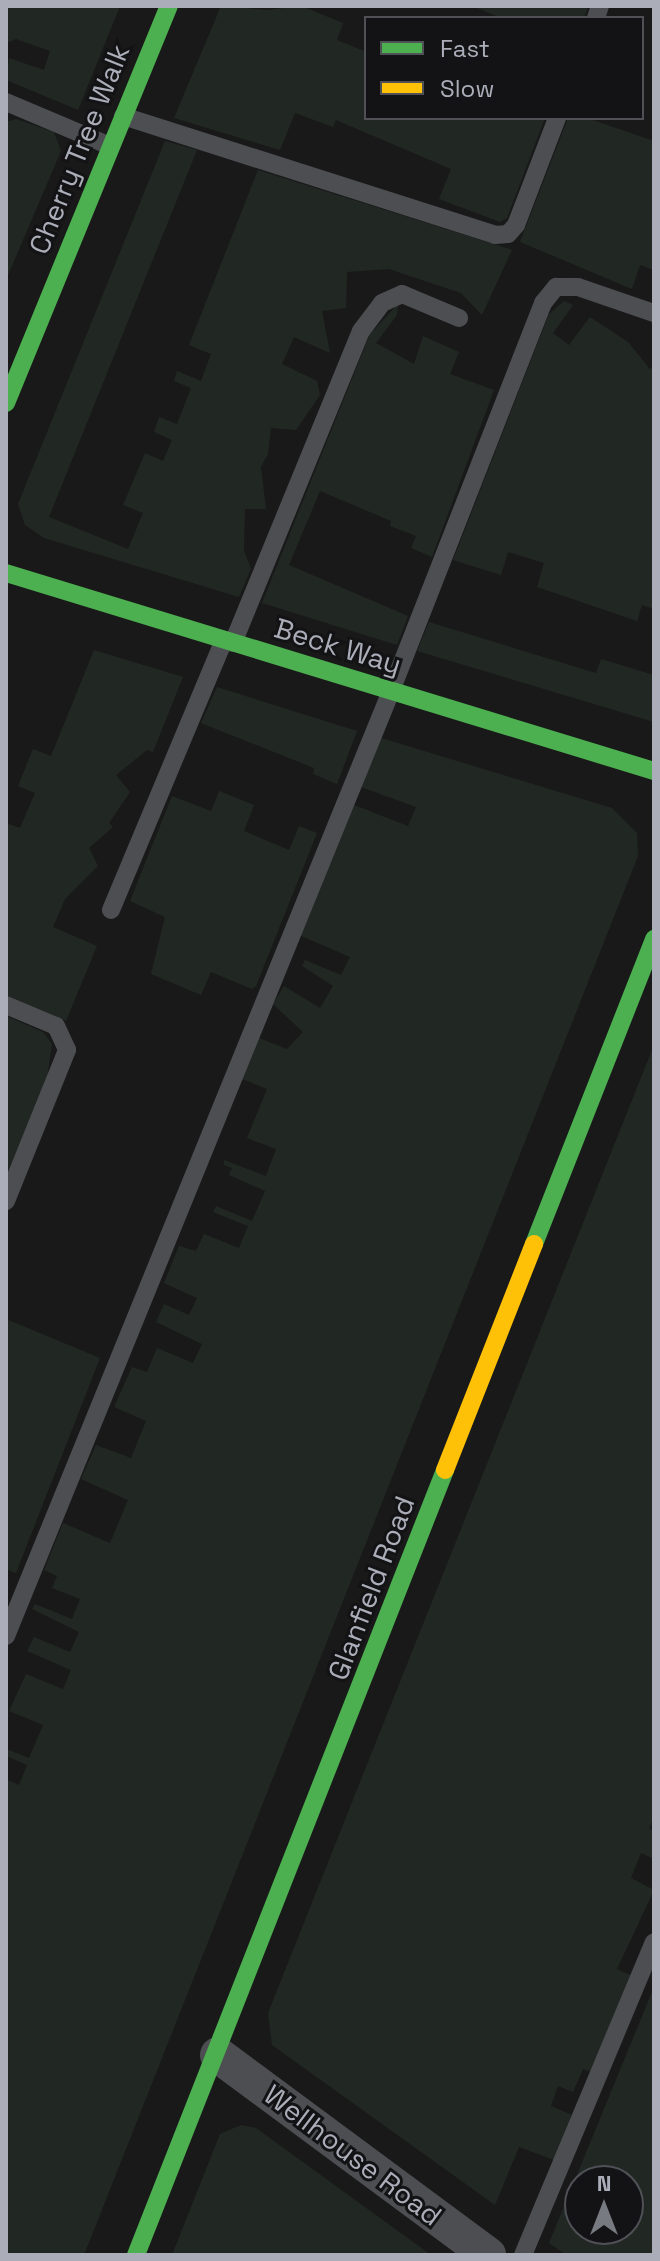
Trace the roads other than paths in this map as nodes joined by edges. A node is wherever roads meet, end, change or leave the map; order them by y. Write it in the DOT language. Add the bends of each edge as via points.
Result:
graph roads {
  1 [pos="169,6"];
  2 [pos="6,102"];
  3 [pos="123,116"];
  4 [pos="556,120"];
  5 [pos="110,146"];
  6 [pos="654,313"];
  7 [pos="459,318"];
  8 [pos="6,403"];
  9 [pos="6,573"];
  10 [pos="228,641"];
  11 [pos="391,691"];
  12 [pos="654,771"];
  13 [pos="111,910"];
  14 [pos="654,939"];
  15 [pos="6,1005"];
  16 [pos="6,1201"];
  17 [pos="6,1636"];
  18 [pos="654,1942"];
  19 [pos="218,2055"];
  20 [pos="136,2255"];
  21 [pos="488,2255"];
  22 [pos="523,2255"];
  1 -- 3 [label="street, Cherry Tree Walk"];
  2 -- 5 [label="lane"];
  3 -- 4 [label="lane" via="495,235 508,234 516,225"];
  3 -- 5 [label="street, Cherry Tree Walk"];
  5 -- 8 [label="street, Cherry Tree Walk"];
  6 -- 11 [label="lane" via="578,287 556,287 543,303"];
  7 -- 10 [label="lane" via="402,294 382,303 361,331"];
  9 -- 10 [label="street, Beck Way"];
  10 -- 11 [label="street, Beck Way"];
  10 -- 13 [label="lane"];
  11 -- 12 [label="street, Beck Way"];
  11 -- 17 [label="lane"];
  14 -- 19 [label="street, Glanfield Road"];
  15 -- 16 [label="lane" via="56,1026 67,1050"];
  18 -- 22 [label="lane"];
  19 -- 20 [label="street, Glanfield Road"];
  19 -- 21 [label="street, Wellhouse Road"];
}
